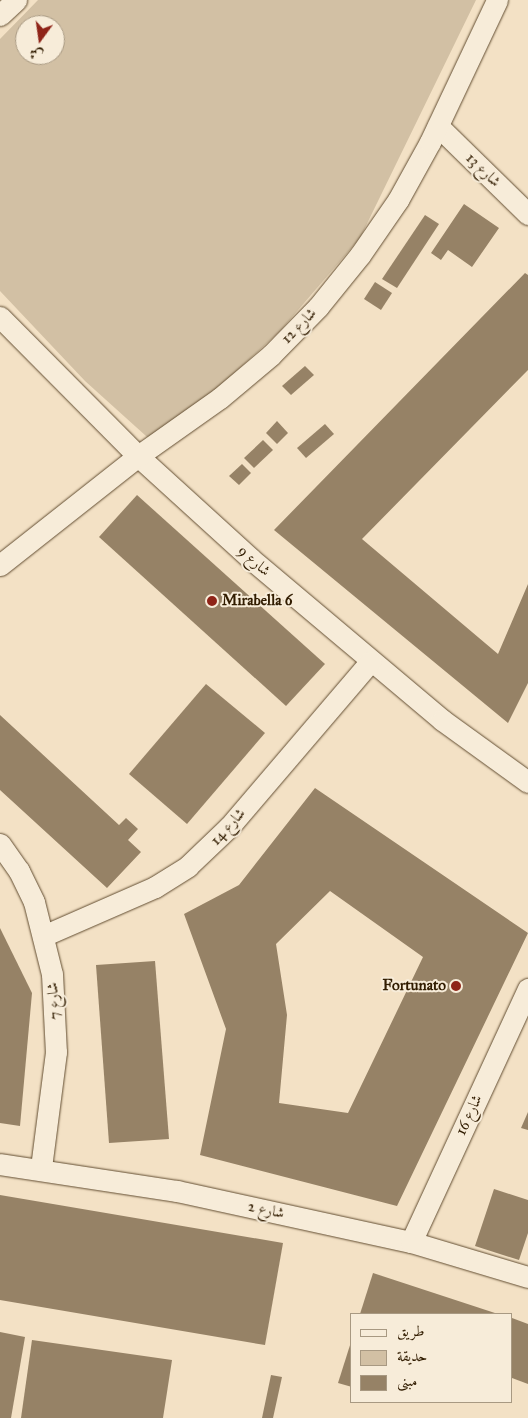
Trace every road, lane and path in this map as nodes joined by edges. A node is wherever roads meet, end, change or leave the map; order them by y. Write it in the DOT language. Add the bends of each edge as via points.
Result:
graph roads {
  1 [pos="16,0"];
  2 [pos="497,0"];
  3 [pos="0,15"];
  4 [pos="438,126"];
  5 [pos="528,214"];
  6 [pos="0,317"];
  7 [pos="138,456"];
  8 [pos="0,564"];
  9 [pos="370,662"];
  10 [pos="528,782"];
  11 [pos="0,844"];
  12 [pos="43,936"];
  13 [pos="528,989"];
  14 [pos="0,1164"];
  15 [pos="41,1168"];
  16 [pos="411,1242"];
  17 [pos="528,1277"];
  1 -- 3 [label="street"];
  2 -- 4 [label="street, شارع 12"];
  4 -- 5 [label="street, شارع 13"];
  4 -- 7 [label="street, شارع 12" via="398,200 318,307 271,355 220,398"];
  6 -- 7 [label="street, شارع 9"];
  7 -- 8 [label="street, شارع 12"];
  7 -- 9 [label="street, شارع 9" via="251,560"];
  9 -- 10 [label="street, شارع 9" via="442,720"];
  9 -- 12 [label="street, شارع 14" via="229,827 188,866 155,887"];
  11 -- 12 [label="street, شارع 7" via="19,871 34,902"];
  12 -- 15 [label="street, شارع 7" via="53,984 56,1052"];
  13 -- 16 [label="street, شارع 16"];
  14 -- 15 [label="street, شارع 2"];
  15 -- 16 [label="street, شارع 2" via="177,1191"];
  16 -- 17 [label="street, شارع 2"];
}
